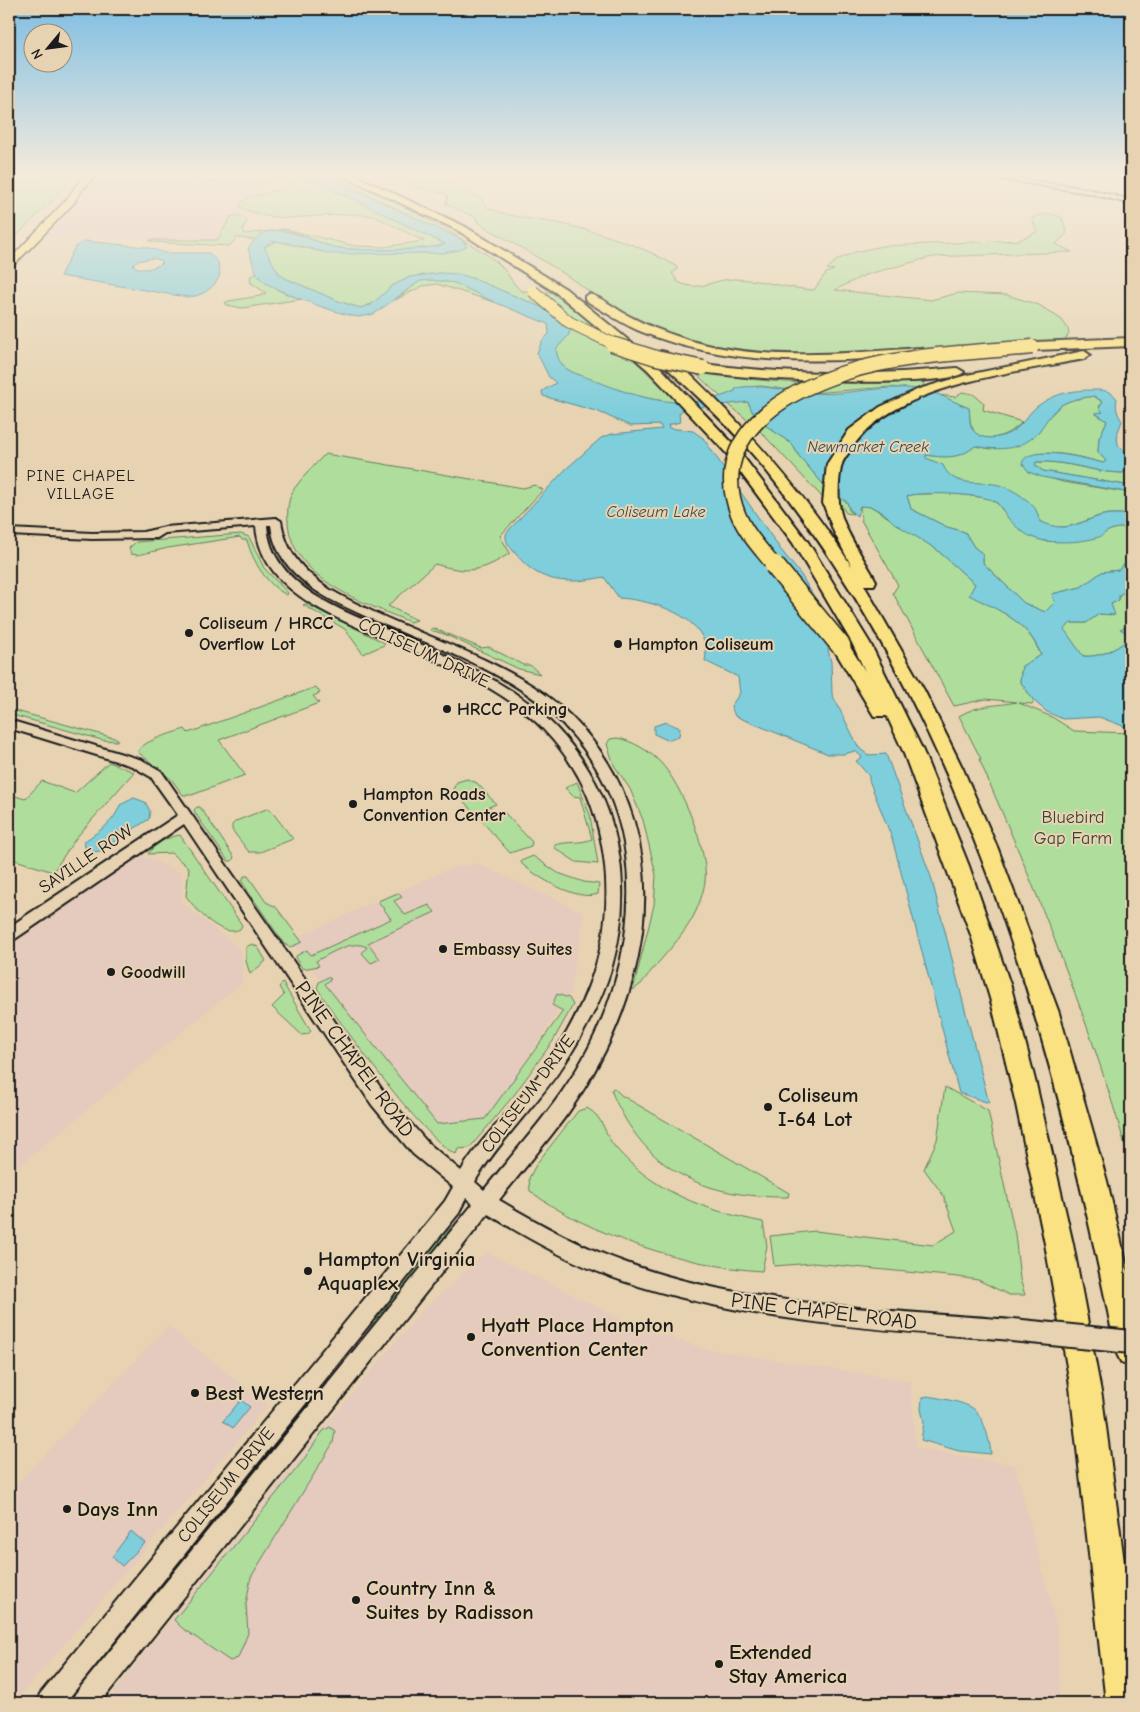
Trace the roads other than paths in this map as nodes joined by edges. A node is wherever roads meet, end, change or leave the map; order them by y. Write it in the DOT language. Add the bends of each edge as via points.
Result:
graph roads {
  1 [pos="18,255"];
  2 [pos="497,255"];
  3 [pos="506,255"];
  4 [pos="522,255"];
  5 [pos="9,264"];
  6 [pos="589,298"];
  7 [pos="1131,342"];
  8 [pos="1032,347"];
  9 [pos="1131,350"];
  10 [pos="1085,355"];
  11 [pos="703,403"];
  12 [pos="269,524"];
  13 [pos="9,532"];
  14 [pos="906,674"];
  15 [pos="9,724"];
  16 [pos="186,816"];
  17 [pos="977,920"];
  18 [pos="9,935"];
  19 [pos="465,1185"];
  20 [pos="486,1201"];
  21 [pos="1131,1342"];
  22 [pos="1131,1352"];
  23 [pos="49,1703"];
  24 [pos="84,1703"];
  25 [pos="1124,1703"];
  1 -- 5 [label="main road"];
  2 -- 10 [label="highway, bridge" via="560,318 596,338 653,357 703,368 790,376 890,377"];
  3 -- 11 [label="highway" via="576,301"];
  4 -- 6 [label="highway"];
  6 -- 8 [label="highway, bridge" via="664,336 716,350 790,358"];
  6 -- 11 [label="highway" via="652,347"];
  7 -- 8 [label="highway"];
  8 -- 17 [label="highway, bridge" via="911,360 840,375 808,387 782,401 756,421 743,437 730,473 731,493 739,516 757,545 841,646 882,712"];
  9 -- 10 [label="highway"];
  10 -- 14 [label="highway" via="943,386 894,405 866,422 852,436 834,466 832,504 882,609"];
  11 -- 14 [label="highway" via="775,469 811,516 850,576"];
  11 -- 17 [label="highway" via="721,437 797,534 865,649 912,745"];
  12 -- 13 [label="street" via="165,535"];
  12 -- 19 [label="street, COLISEUM DRIVE" via="264,544 273,564 309,598 478,677 536,714 579,760 594,786 605,817 613,859 615,903 598,985 564,1049 534,1093 477,1163"];
  12 -- 20 [label="street, COLISEUM DRIVE" via="290,563 322,590 508,677 554,708 601,760 625,812 636,862 636,912 632,947 619,998 599,1045 571,1093"];
  14 -- 22 [label="highway" via="981,830 1023,938 1085,1147"];
  15 -- 16 [label="street, PINE CHAPEL ROAD" via="144,766 164,784"];
  16 -- 18 [label="street, SAVILLE ROW"];
  16 -- 19 [label="street, PINE CHAPEL ROAD" via="374,1092 418,1146"];
  17 -- 25 [label="highway" via="1003,1001 1025,1088 1084,1381"];
  19 -- 20 [label="street, PINE CHAPEL ROAD"];
  19 -- 23 [label="street, COLISEUM DRIVE" via="452,1207"];
  20 -- 21 [label="street, PINE CHAPEL ROAD, bridge" via="535,1232 586,1258 672,1287 798,1312"];
  20 -- 24 [label="street, COLISEUM DRIVE"];
}
